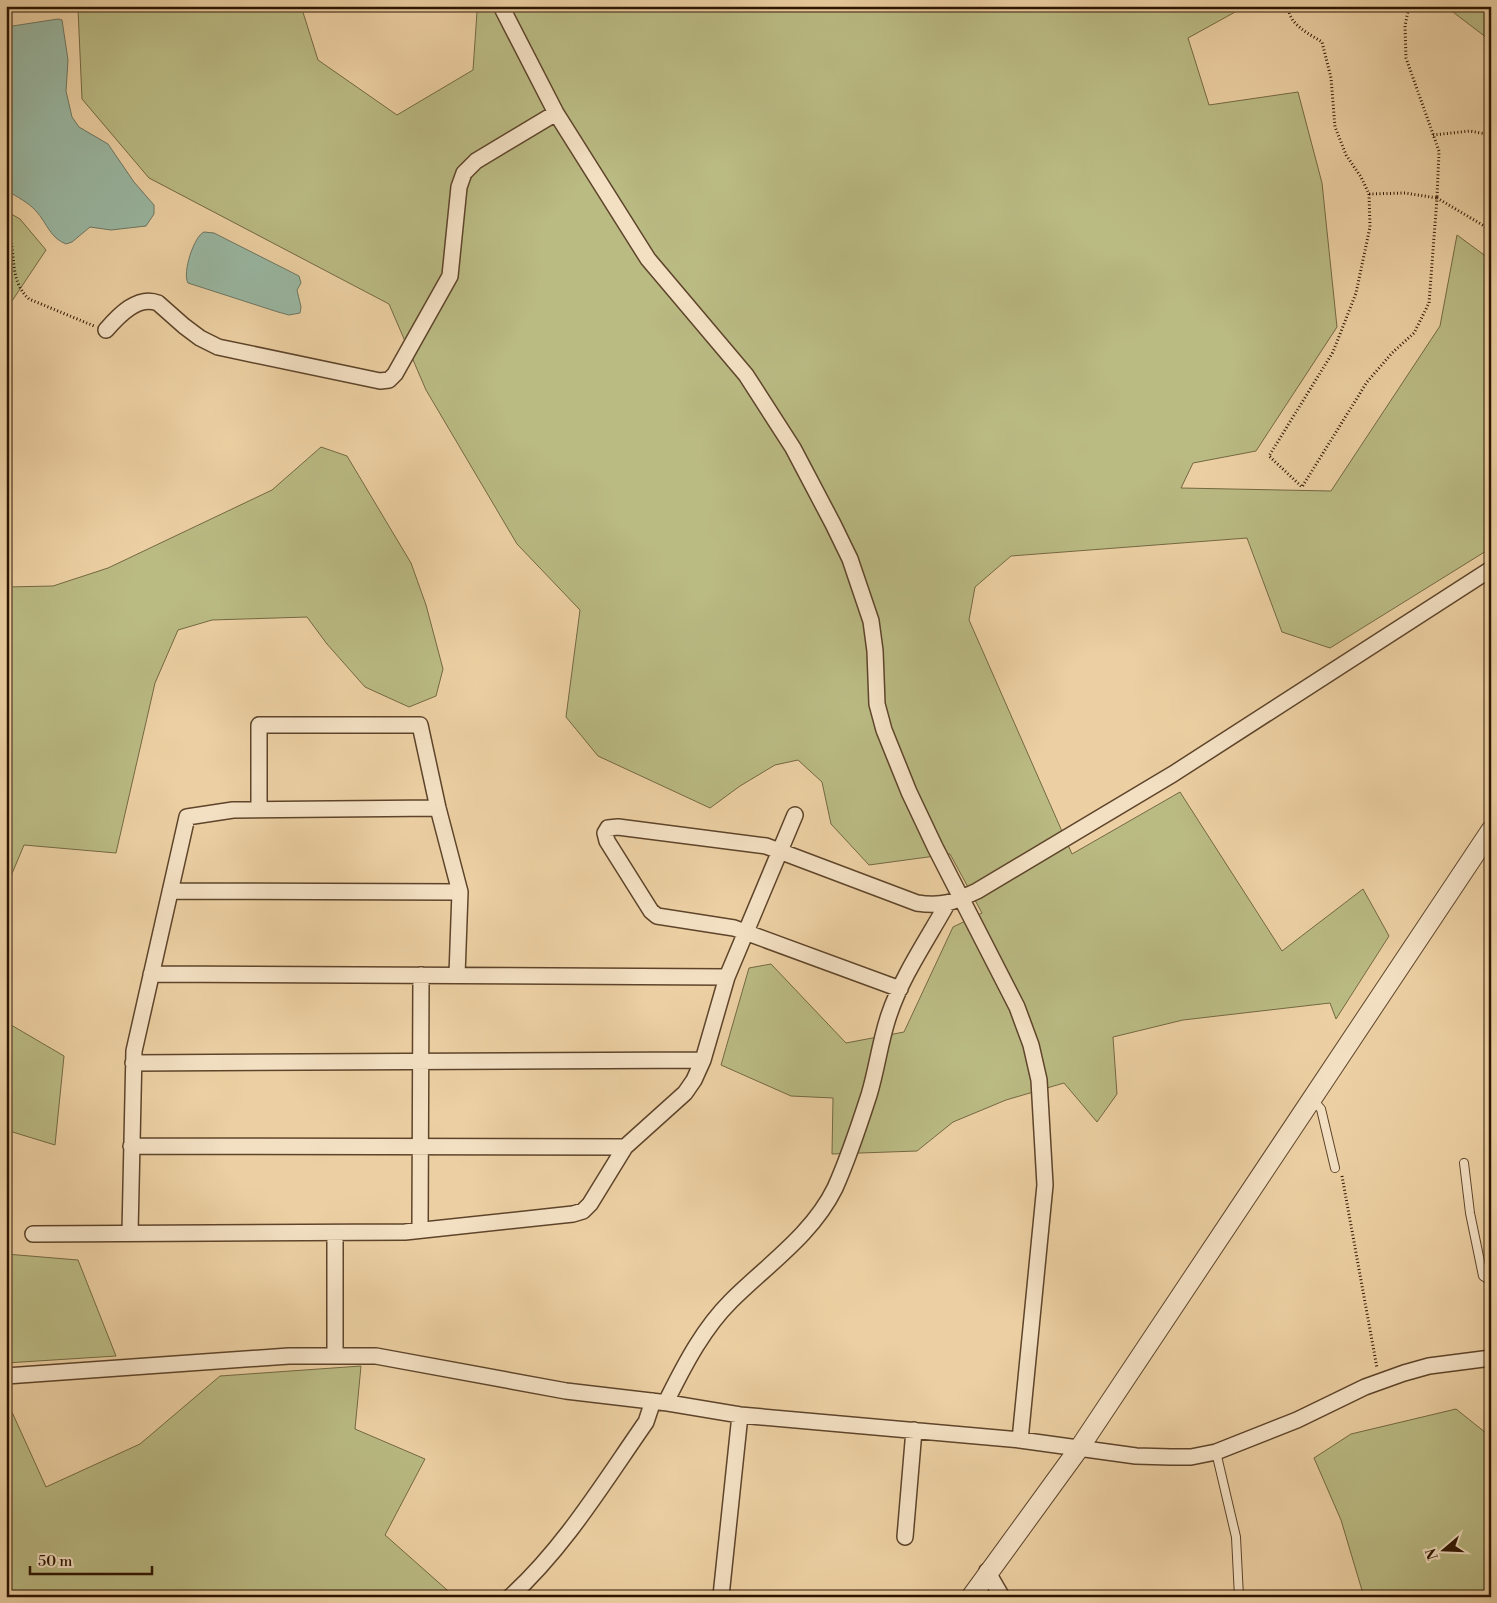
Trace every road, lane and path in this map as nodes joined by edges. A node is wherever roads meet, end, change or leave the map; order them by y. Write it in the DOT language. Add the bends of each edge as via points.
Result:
graph roads {
  1 [pos="501,6"];
  2 [pos="1288,6"];
  3 [pos="1409,6"];
  4 [pos="556,113"];
  5 [pos="1433,135"];
  6 [pos="1491,135"];
  7 [pos="1369,194"];
  8 [pos="1437,198"];
  9 [pos="6,226"];
  10 [pos="1491,230"];
  11 [pos="106,330"];
  12 [pos="1491,569"];
  13 [pos="438,808"];
  14 [pos="260,809"];
  15 [pos="795,815"];
  16 [pos="1491,830"];
  17 [pos="781,852"];
  18 [pos="170,891"];
  19 [pos="460,892"];
  20 [pos="954,902"];
  21 [pos="744,933"];
  22 [pos="150,974"];
  23 [pos="457,974"];
  24 [pos="421,975"];
  25 [pos="727,977"];
  26 [pos="900,989"];
  27 [pos="702,1060"];
  28 [pos="421,1062"];
  29 [pos="133,1063"];
  30 [pos="1311,1097"];
  31 [pos="131,1146"];
  32 [pos="422,1147"];
  33 [pos="625,1147"];
  34 [pos="1464,1163"];
  35 [pos="1335,1168"];
  36 [pos="420,1230"];
  37 [pos="130,1232"];
  38 [pos="33,1234"];
  39 [pos="335,1234"];
  40 [pos="1491,1281"];
  41 [pos="335,1355"];
  42 [pos="1491,1358"];
  43 [pos="6,1376"];
  44 [pos="1380,1381"];
  45 [pos="660,1402"];
  46 [pos="740,1415"];
  47 [pos="914,1430"];
  48 [pos="1020,1440"];
  49 [pos="1080,1447"];
  50 [pos="1216,1452"];
  51 [pos="905,1538"];
  52 [pos="988,1571"];
  53 [pos="721,1596"];
  54 [pos="510,1597"];
  55 [pos="971,1597"];
  56 [pos="1002,1597"];
  57 [pos="1239,1597"];
  1 -- 4 [label="street"];
  2 -- 7 [label="path" via="1288,12 1298,27 1322,42 1331,78 1334,127"];
  3 -- 5 [label="path" via="1405,26 1406,58"];
  4 -- 11 [label="street" via="476,161 464,173 459,187 450,276 389,380 218,347 200,338 158,302 150,300 136,304"];
  4 -- 20 [label="street" via="648,259 746,375 793,448 833,524 853,567 871,621 877,704 884,730"];
  5 -- 6 [label="path" via="1470,131"];
  5 -- 8 [label="path" via="1438,151"];
  7 -- 8 [label="path" via="1405,193"];
  7 -- 8 [label="path" via="1370,227 1356,294 1333,352 1269,456 1302,487 1367,382 1414,333 1429,303"];
  8 -- 10 [label="path"];
  9 -- 11 [label="path" via="12,243 14,274 21,292 29,299"];
  12 -- 20 [label="street" via="1173,774"];
  13 -- 14 [label="street"];
  13 -- 14 [label="street" via="420,725 259,725"];
  13 -- 19 [label="street"];
  14 -- 18 [label="street" via="187,817"];
  15 -- 17 [label="street"];
  16 -- 30 [label="street"];
  17 -- 20 [label="street" via="917,903 934,906"];
  17 -- 21 [label="street"];
  17 -- 21 [label="street" via="766,846 618,827 608,828 605,833 607,841 657,916 734,928"];
  18 -- 19 [label="street"];
  18 -- 22 [label="street"];
  19 -- 23 [label="street"];
  20 -- 26 [label="street"];
  20 -- 48 [label="street" via="1017,1007 1039,1080 1045,1185"];
  21 -- 25 [label="street"];
  21 -- 26 [label="street"];
  22 -- 24 [label="street"];
  22 -- 29 [label="street"];
  23 -- 24 [label="street"];
  23 -- 25 [label="street"];
  24 -- 28 [label="street"];
  25 -- 27 [label="street"];
  26 -- 45 [label="street" via="884,1033 869,1095 835,1187 802,1234 715,1320 690,1353 669,1396"];
  27 -- 28 [label="street"];
  27 -- 33 [label="street" via="685,1093"];
  28 -- 29 [label="street"];
  28 -- 32 [label="street"];
  29 -- 31 [label="street"];
  30 -- 35 [label="lane" via="1320,1109"];
  30 -- 49 [label="street"];
  31 -- 32 [label="street"];
  31 -- 37 [label="street"];
  32 -- 33 [label="street"];
  32 -- 36 [label="street"];
  33 -- 36 [label="street" via="583,1211"];
  34 -- 40 [label="lane" via="1483,1276"];
  35 -- 44 [label="path" via="1343,1177"];
  36 -- 39 [label="street"];
  37 -- 38 [label="street"];
  37 -- 39 [label="street"];
  39 -- 41 [label="street"];
  41 -- 43 [label="street"];
  41 -- 45 [label="street" via="393,1358 566,1391"];
  42 -- 44 [label="street" via="1429,1366"];
  44 -- 50 [label="street"];
  45 -- 46 [label="street"];
  45 -- 54 [label="street" via="565,1538 536,1574"];
  46 -- 47 [label="street"];
  46 -- 53 [label="street"];
  47 -- 48 [label="street"];
  47 -- 51 [label="street"];
  48 -- 49 [label="street"];
  49 -- 50 [label="street" via="1145,1456 1191,1457"];
  49 -- 52 [label="street"];
  50 -- 57 [label="lane" via="1236,1537"];
  52 -- 55 [label="street"];
  52 -- 56 [label="street"];
}
